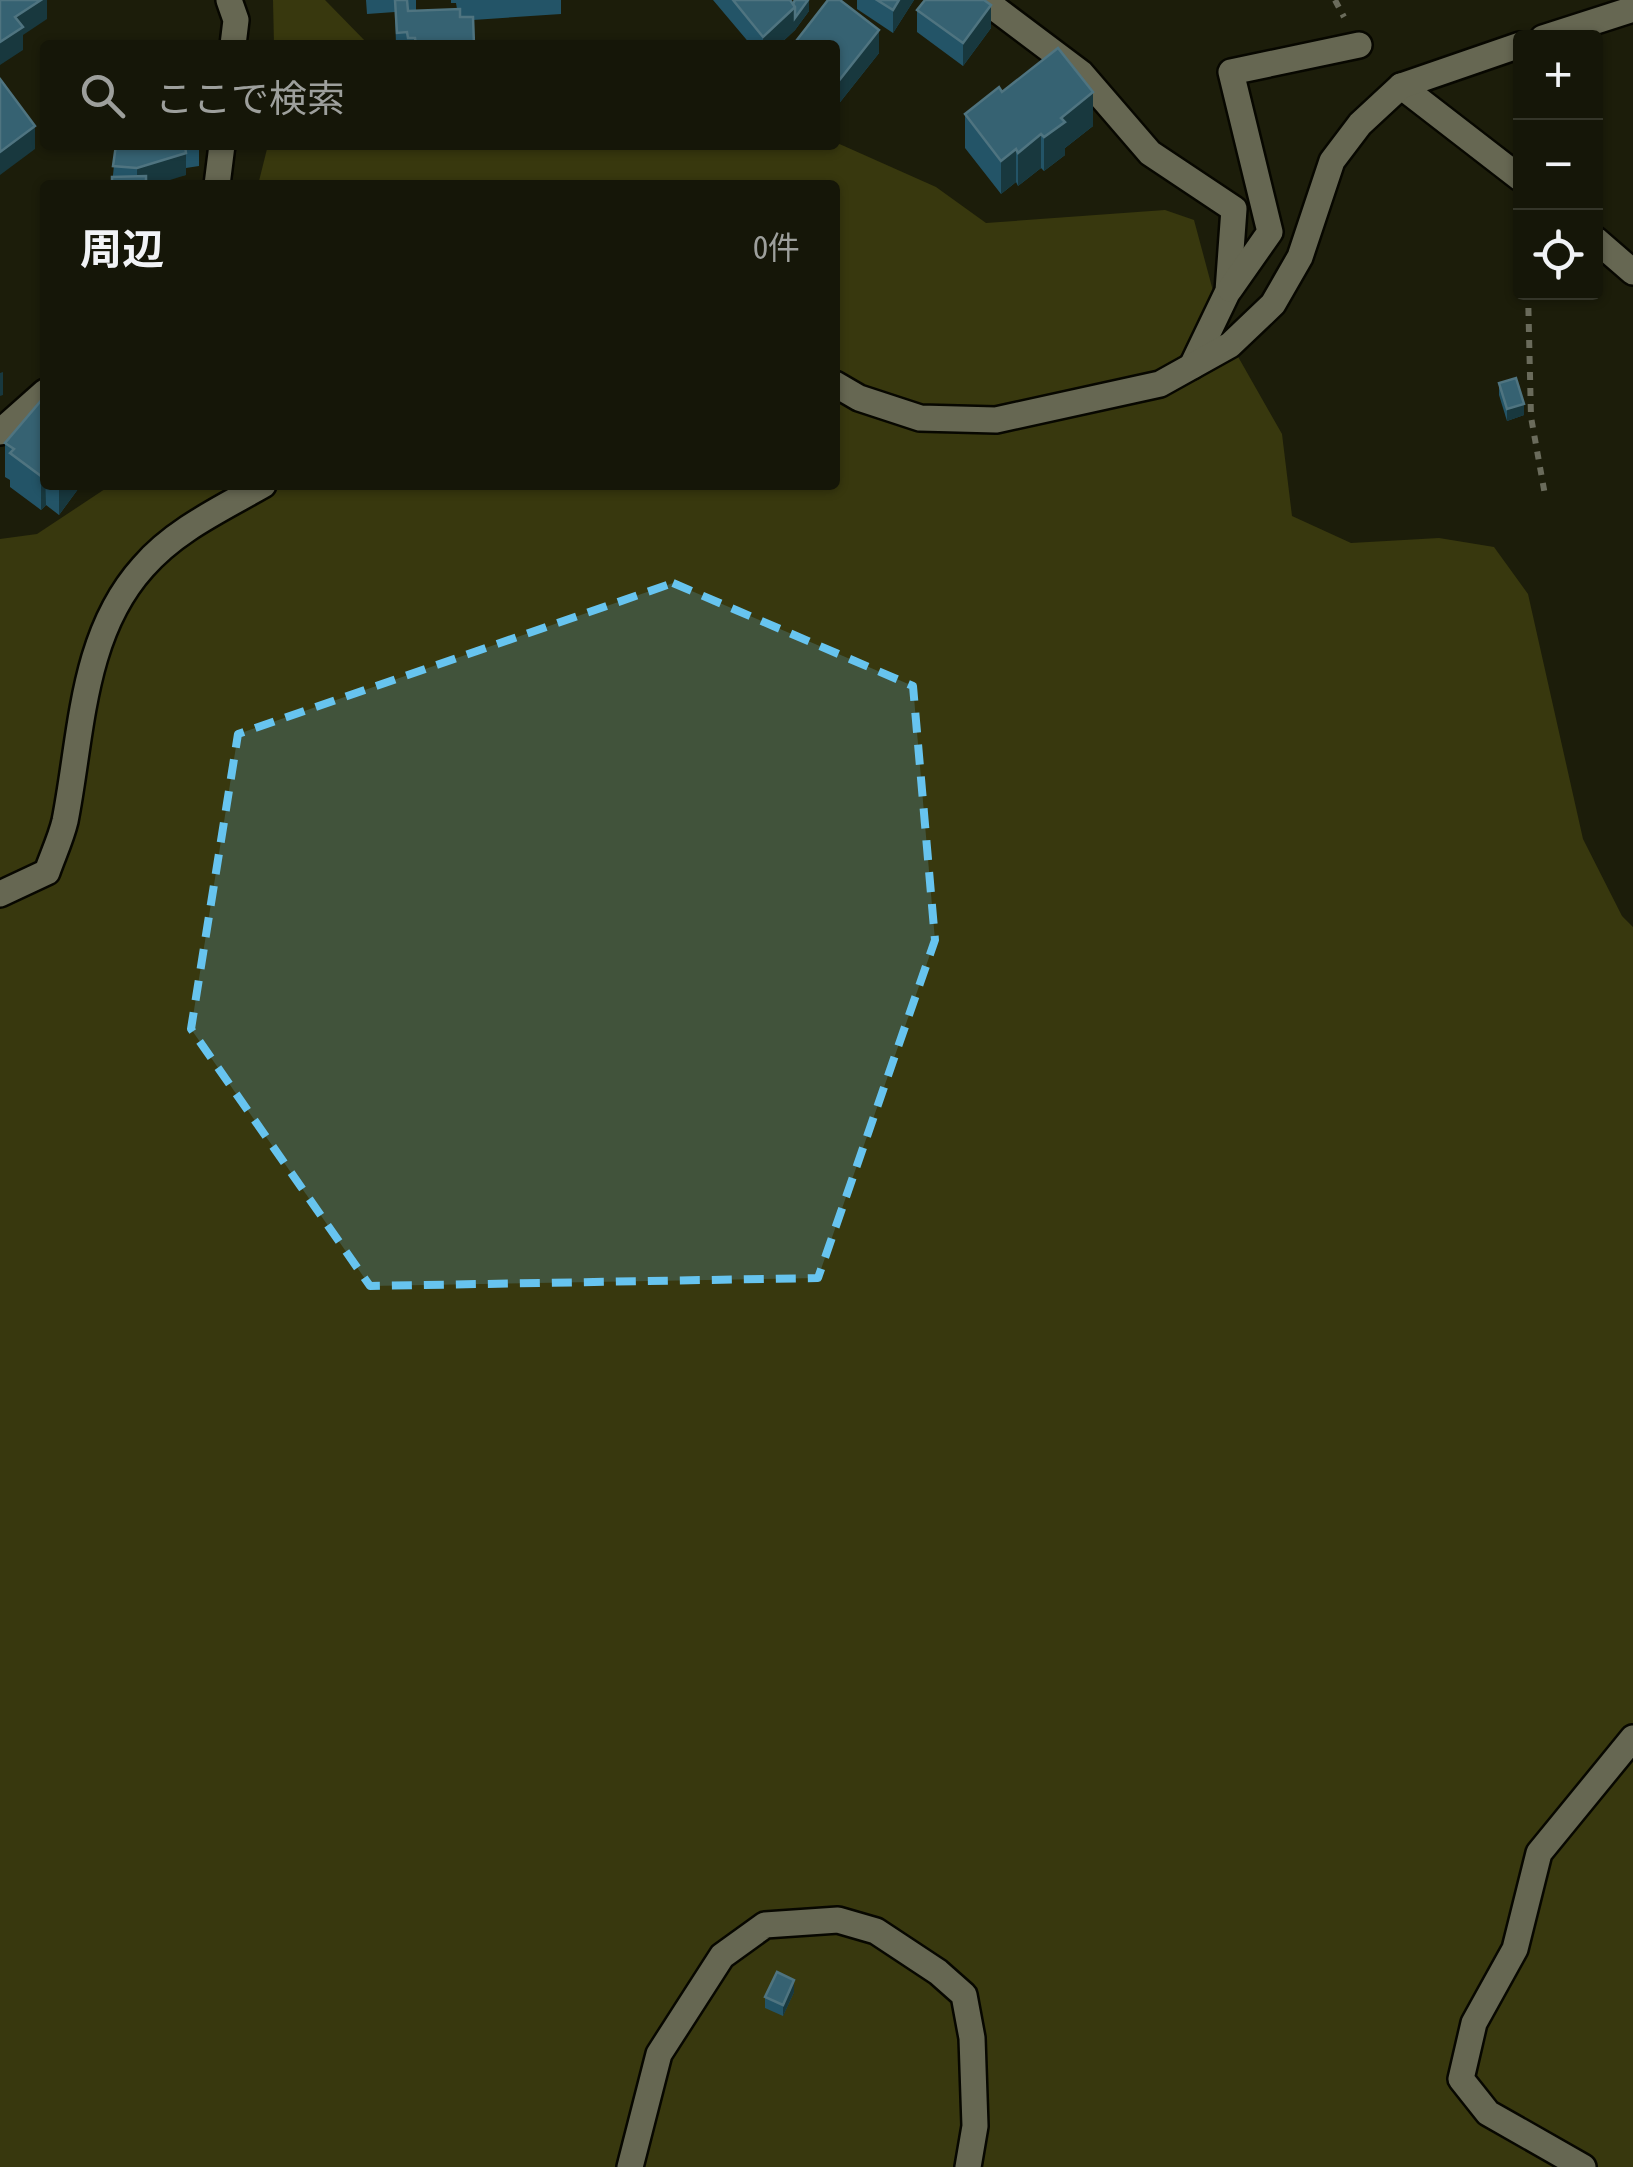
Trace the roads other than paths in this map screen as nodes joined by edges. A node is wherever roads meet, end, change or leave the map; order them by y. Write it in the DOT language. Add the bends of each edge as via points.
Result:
graph roads {
  1 [pos="229,0"];
  2 [pos="984,0"];
  3 [pos="1603,0"];
  4 [pos="1633,9"];
  5 [pos="1585,24"];
  6 [pos="1567,30"];
  7 [pos="234,40"];
  8 [pos="1359,45"];
  9 [pos="1513,47"];
  10 [pos="1401,86"];
  11 [pos="221,150"];
  12 [pos="1513,173"];
  13 [pos="218,180"];
  14 [pos="1603,246"];
  15 [pos="1633,272"];
  16 [pos="1228,291"];
  17 [pos="1192,366"];
  18 [pos="840,387"];
  19 [pos="40,396"];
  20 [pos="0,432"];
  21 [pos="254,490"];
  22 [pos="0,894"];
  23 [pos="1633,1738"];
  24 [pos="630,2167"];
  25 [pos="968,2167"];
  26 [pos="1583,2167"];
  1 -- 7 [label="street"];
  2 -- 16 [label="street" via="1081,73 1150,153 1234,209"];
  3 -- 5 [label="street"];
  4 -- 5 [label="street"];
  5 -- 6 [label="street"];
  8 -- 16 [label="street" via="1232,72 1270,232"];
  9 -- 10 [label="street"];
  10 -- 12 [label="street"];
  10 -- 17 [label="street" via="1332,161 1300,257 1272,304 1230,345"];
  11 -- 13 [label="street"];
  14 -- 15 [label="street"];
  16 -- 17 [label="street"];
  17 -- 18 [label="street" via="1160,384 996,420 920,418"];
  19 -- 20 [label="street"];
  21 -- 22 [label="street" via="186,529 143,566 112,610 86,688 64,825 46,872"];
  23 -- 26 [label="street" via="1538,1853 1515,1949 1474,2023 1461,2079 1488,2112"];
  24 -- 25 [label="street" via="659,2054 722,1956 765,1926 838,1920 876,1931 964,1994 975,2126"];
}
